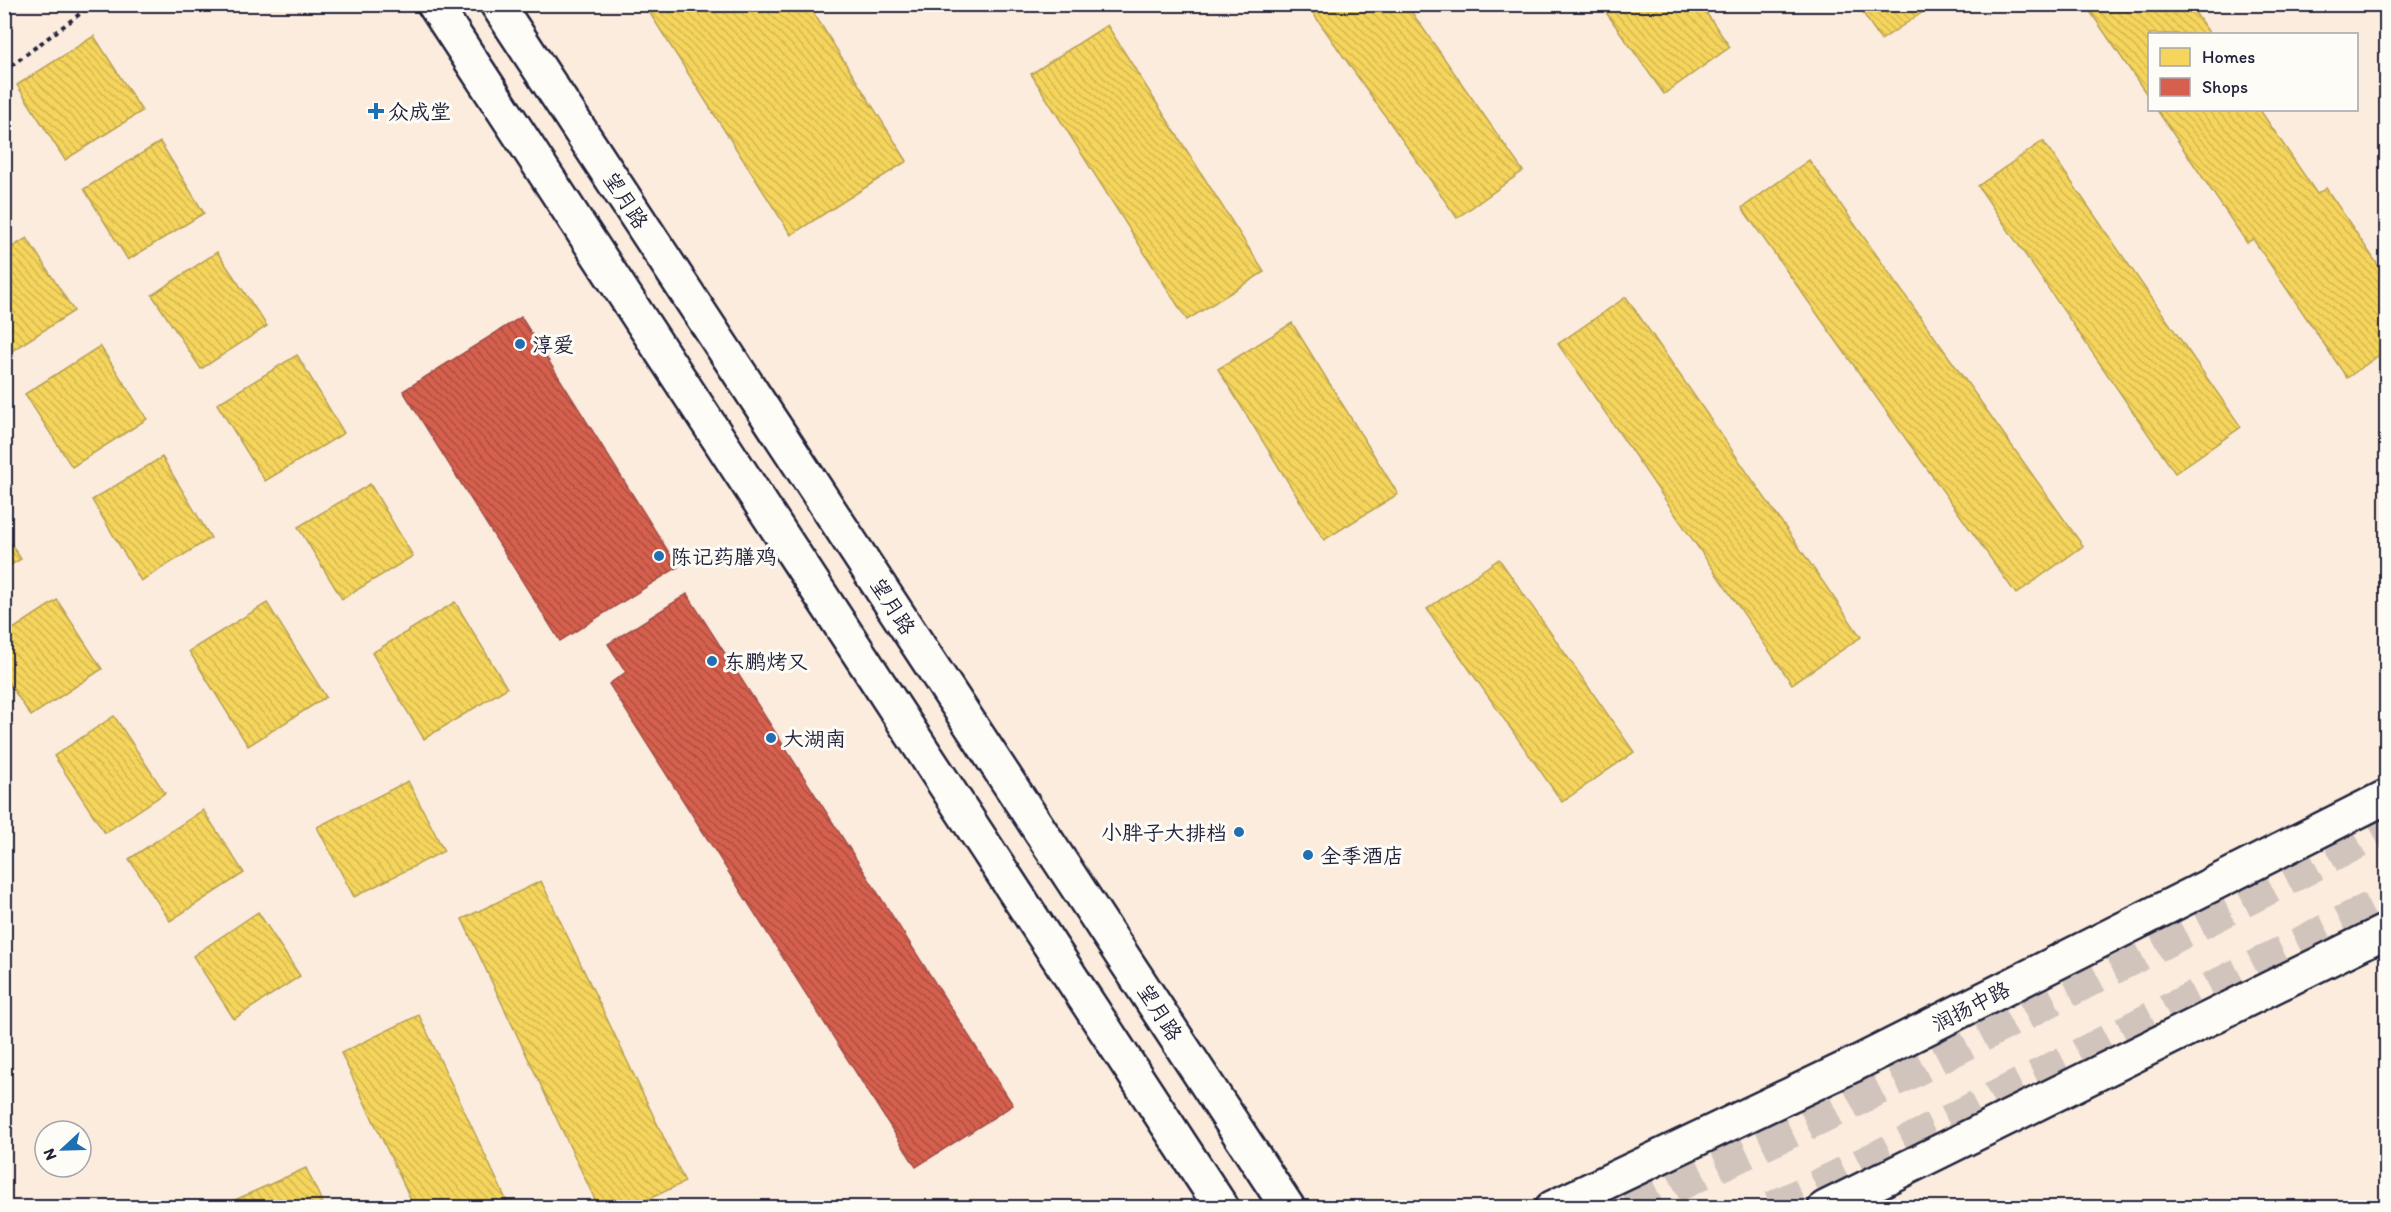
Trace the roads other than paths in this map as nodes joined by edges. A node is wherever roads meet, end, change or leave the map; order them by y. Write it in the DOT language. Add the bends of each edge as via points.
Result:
graph roads {
  1 [pos="434,4"];
  2 [pos="497,4"];
  3 [pos="2386,797"];
  4 [pos="2386,931"];
  5 [pos="1222,1208"];
  6 [pos="1288,1208"];
  7 [pos="1552,1208"];
  8 [pos="1825,1208"];
  1 -- 5 [label="street"];
  2 -- 6 [label="street, 望月路"];
  3 -- 7 [label="street, 润扬中路" via="1855,1064"];
  4 -- 8 [label="street"];
}
